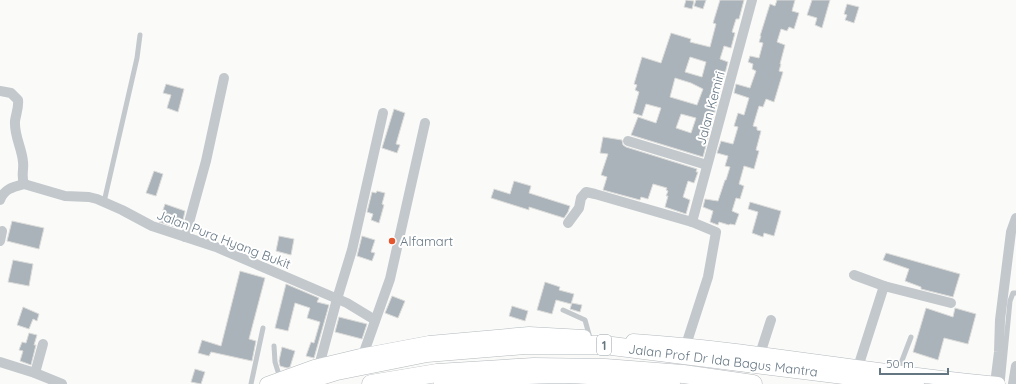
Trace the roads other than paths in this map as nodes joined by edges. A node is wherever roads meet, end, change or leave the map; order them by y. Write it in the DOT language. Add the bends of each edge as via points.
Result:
graph roads {
  1 [pos="751,0"];
  2 [pos="140,35"];
  3 [pos="224,78"];
  4 [pos="0,91"];
  5 [pos="383,113"];
  6 [pos="425,124"];
  7 [pos="628,141"];
  8 [pos="707,165"];
  9 [pos="24,184"];
  10 [pos="0,200"];
  11 [pos="104,202"];
  12 [pos="1016,218"];
  13 [pos="692,222"];
  14 [pos="568,223"];
  15 [pos="185,237"];
  16 [pos="854,274"];
  17 [pos="884,286"];
  18 [pos="1016,293"];
  19 [pos="337,300"];
  20 [pos="951,303"];
  21 [pos="563,310"];
  22 [pos="375,320"];
  23 [pos="771,320"];
  24 [pos="263,328"];
  25 [pos="911,337"];
  26 [pos="590,338"];
  27 [pos="43,344"];
  28 [pos="274,346"];
  29 [pos="684,350"];
  30 [pos="760,354"];
  31 [pos="363,355"];
  32 [pos="0,362"];
  33 [pos="319,366"];
  34 [pos="1016,366"];
  35 [pos="858,367"];
  36 [pos="898,372"];
  37 [pos="35,373"];
  38 [pos="572,376"];
  39 [pos="530,380"];
  40 [pos="287,381"];
  41 [pos="679,381"];
  42 [pos="477,382"];
  43 [pos="62,384"];
  44 [pos="251,384"];
  45 [pos="267,384"];
  46 [pos="371,384"];
  47 [pos="441,384"];
  48 [pos="753,384"];
  49 [pos="914,384"];
  50 [pos="996,384"];
  51 [pos="1002,384"];
  52 [pos="1012,384"];
  1 -- 8 [label="street, Jalan Kemiri"];
  2 -- 11 [label="lane"];
  3 -- 15 [label="street" via="206,161"];
  4 -- 9 [label="street" via="11,93 18,100 15,130 24,163"];
  5 -- 19 [label="street" via="358,227"];
  6 -- 22 [label="street" via="390,279"];
  7 -- 8 [label="street"];
  8 -- 13 [label="street, Jalan Kemiri"];
  9 -- 10 [label="street" via="8,189"];
  9 -- 11 [label="street, Jalan Pura Hyang Bukit" via="65,196 89,197"];
  11 -- 15 [label="street, Jalan Pura Hyang Bukit" via="152,226"];
  12 -- 50 [label="street" via="1011,232 1000,320"];
  13 -- 14 [label="street" via="586,192"];
  13 -- 29 [label="street" via="716,232 708,277"];
  15 -- 19 [label="street, Jalan Pura Hyang Bukit" via="216,247"];
  16 -- 17 [label="street"];
  17 -- 20 [label="street"];
  17 -- 35 [label="street"];
  18 -- 51 [label="lane" via="1013,293 1010,301"];
  19 -- 22 [label="street, Jalan Pura Hyang Bukit"];
  19 -- 33 [label="street"];
  21 -- 26 [label="lane" via="585,320"];
  22 -- 31 [label="street"];
  23 -- 30 [label="street"];
  24 -- 44 [label="lane"];
  25 -- 36 [label="lane"];
  26 -- 29 [label="street"];
  26 -- 31 [label="street" via="529,334 429,343"];
  27 -- 37 [label="street"];
  28 -- 40 [label="lane" via="275,362"];
  29 -- 30 [label="street"];
  29 -- 40 [label="highway, Jalan Prof Dr Ida Bagus Mantra / 1" via="604,345 525,346 427,353"];
  29 -- 49 [label="highway, Jalan Prof Dr Ida Bagus Mantra / 1"];
  30 -- 35 [label="street"];
  31 -- 33 [label="street"];
  32 -- 37 [label="street"];
  33 -- 40 [label="street"];
  34 -- 52 [label="street"];
  35 -- 36 [label="street"];
  36 -- 50 [label="street"];
  37 -- 43 [label="street"];
  38 -- 39 [label="street"];
  38 -- 41 [label="highway, Jalan Prof Dr Ida Bagus Mantra / 1" via="605,368"];
  38 -- 46 [label="highway, Jalan Prof Dr Ida Bagus Mantra / 1" via="534,367 437,373"];
  39 -- 42 [label="street"];
  40 -- 45 [label="street"];
  41 -- 48 [label="highway, Jalan Prof Dr Ida Bagus Mantra / 1"];
  42 -- 47 [label="street"];
}
